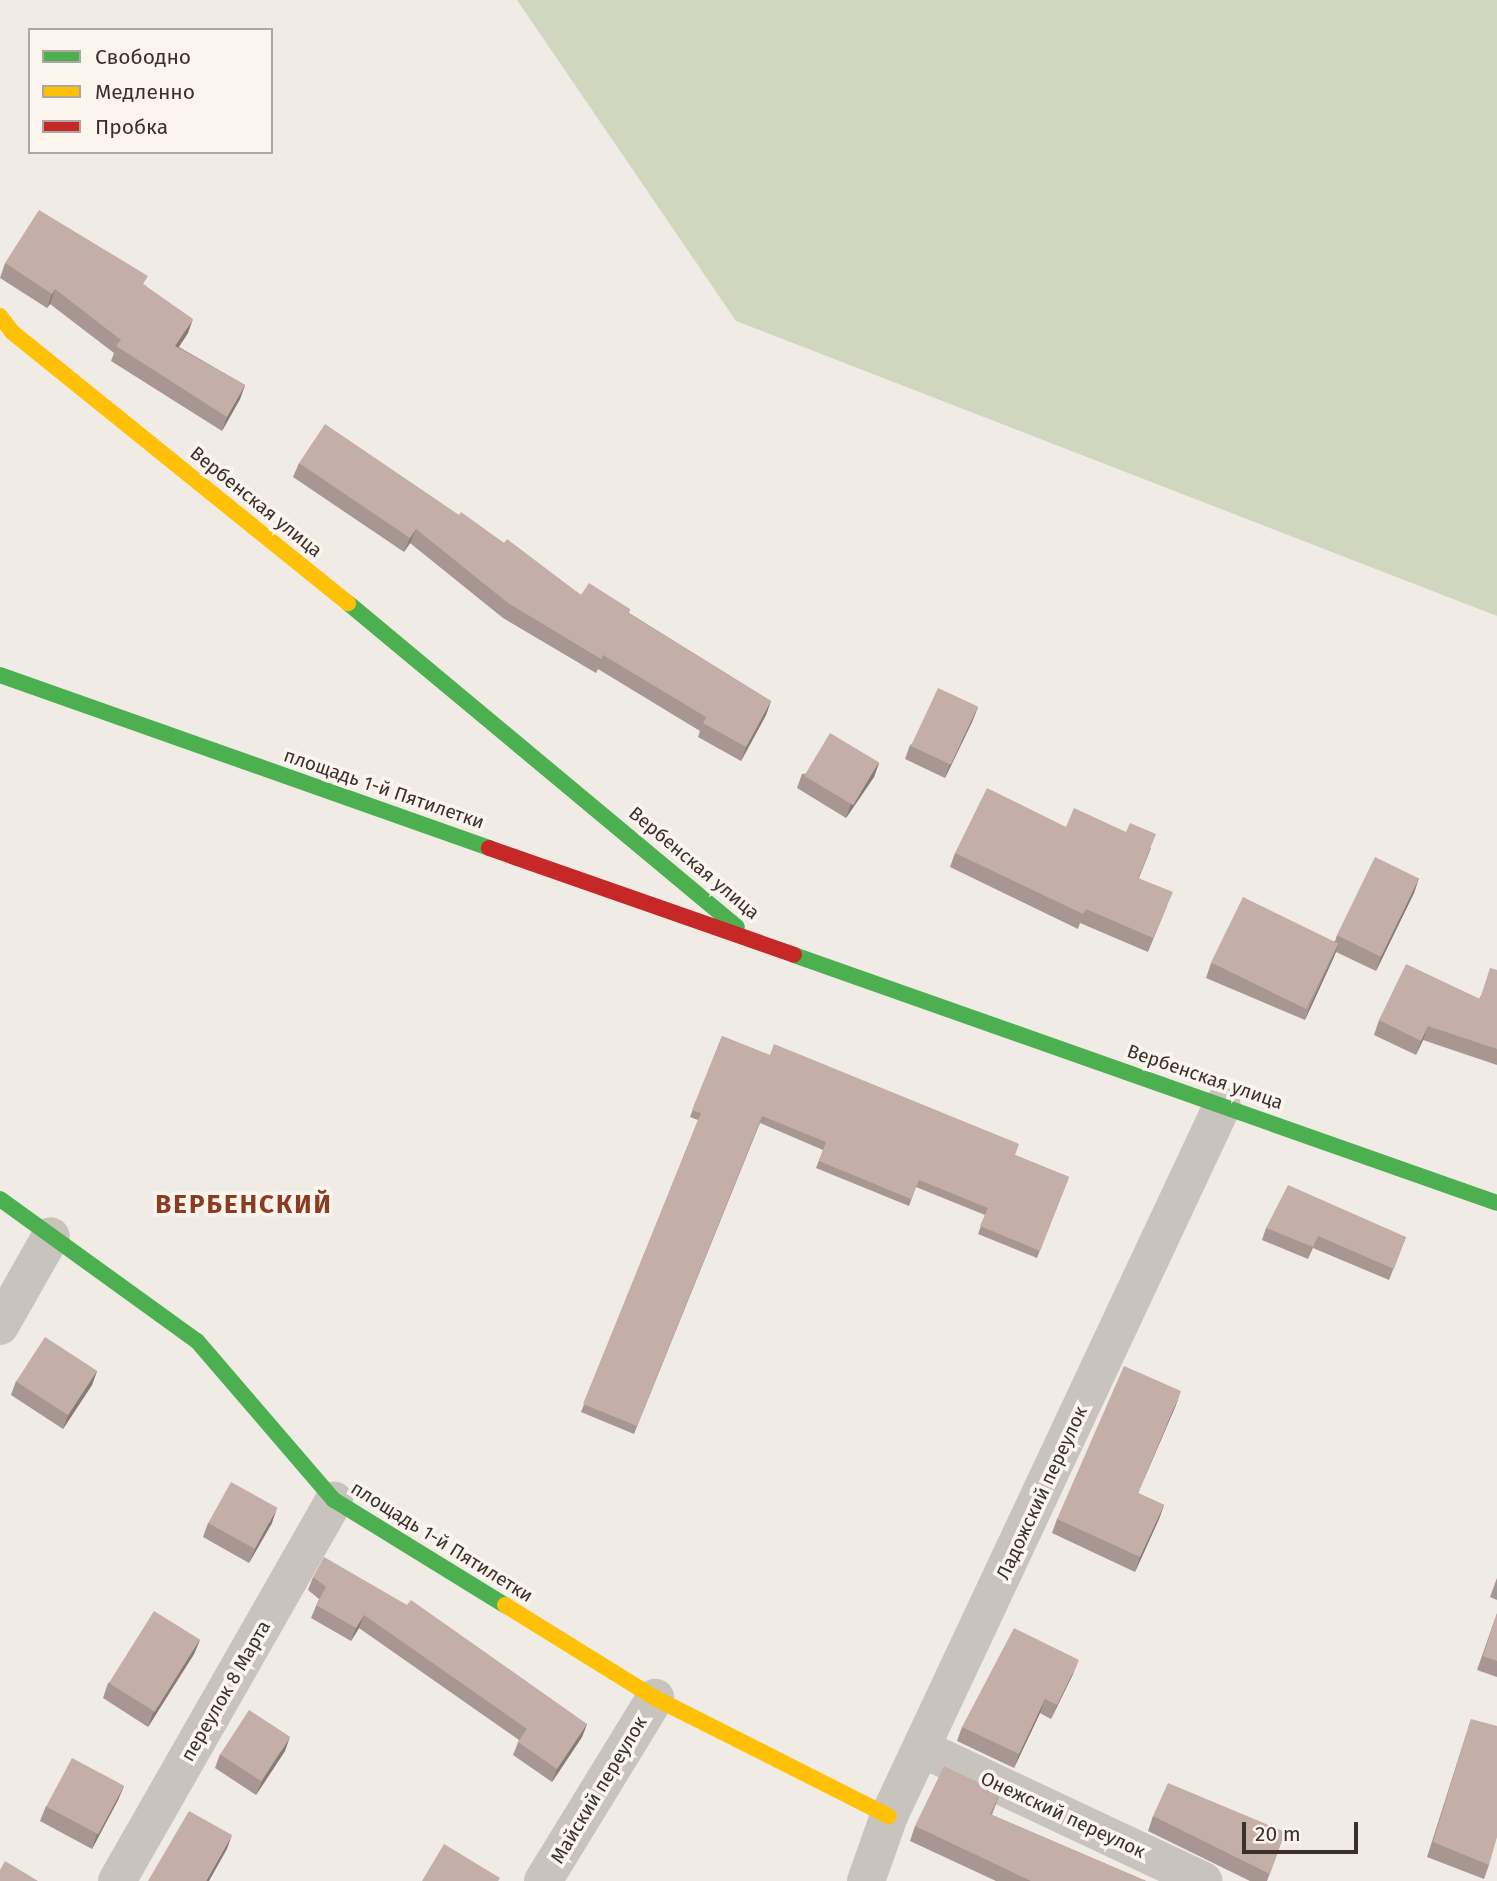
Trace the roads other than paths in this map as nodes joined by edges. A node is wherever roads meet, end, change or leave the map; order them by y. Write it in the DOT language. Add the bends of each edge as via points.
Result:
graph roads {
  1 [pos="0,316"];
  2 [pos="0,675"];
  3 [pos="755,942"];
  4 [pos="1222,1106"];
  5 [pos="0,1199"];
  6 [pos="1497,1203"];
  7 [pos="51,1236"];
  8 [pos="0,1326"];
  9 [pos="334,1500"];
  10 [pos="655,1698"];
  11 [pos="923,1749"];
  12 [pos="889,1816"];
  13 [pos="117,1881"];
  14 [pos="544,1881"];
  15 [pos="866,1881"];
  16 [pos="1203,1881"];
  1 -- 3 [label="street, Вербенская улица" via="12,332 423,664"];
  2 -- 3 [label="street, площадь 1-й Пятилетки"];
  3 -- 4 [label="street, Вербенская улица"];
  4 -- 6 [label="street, Вербенская улица"];
  4 -- 11 [label="street, Ладожский переулок"];
  5 -- 7 [label="street, площадь 1-й Пятилетки"];
  7 -- 8 [label="street"];
  7 -- 9 [label="street, площадь 1-й Пятилетки" via="197,1341"];
  9 -- 10 [label="street, площадь 1-й Пятилетки"];
  9 -- 13 [label="street, переулок 8 Марта"];
  10 -- 12 [label="street, площадь 1-й Пятилетки"];
  10 -- 14 [label="street, Майский переулок"];
  11 -- 12 [label="street, Ладожский переулок"];
  11 -- 16 [label="street, Онежский переулок"];
  12 -- 15 [label="street, Ладожский переулок"];
}
